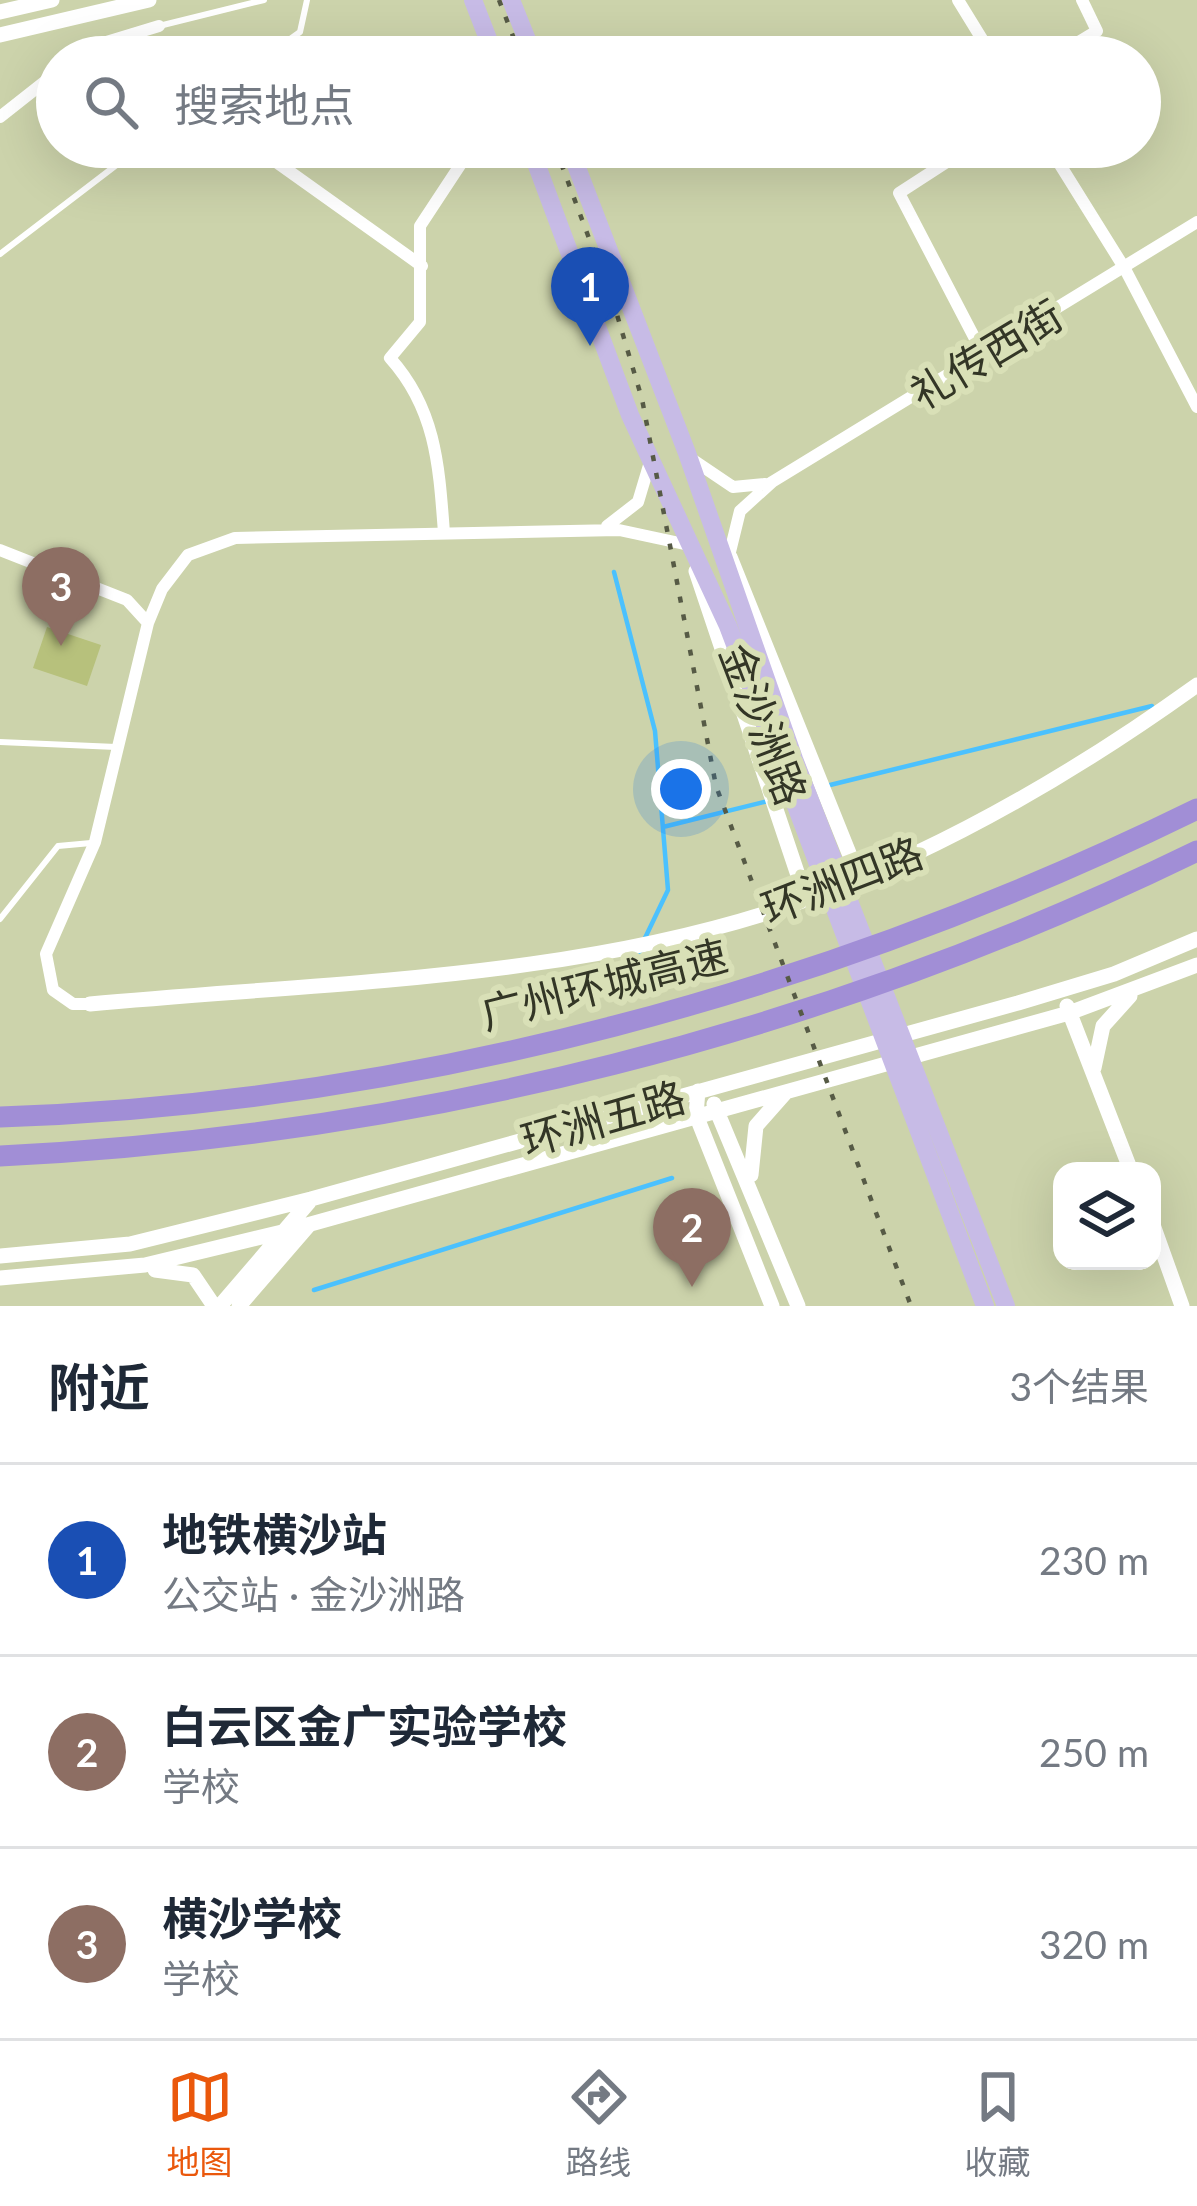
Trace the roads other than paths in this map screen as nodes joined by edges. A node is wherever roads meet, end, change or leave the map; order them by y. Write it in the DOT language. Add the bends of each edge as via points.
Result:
graph roads {
  1 [pos="52,0"];
  2 [pos="149,0"];
  3 [pos="264,0"];
  4 [pos="307,0"];
  5 [pos="473,0"];
  6 [pos="511,0"];
  7 [pos="958,0"];
  8 [pos="1082,0"];
  9 [pos="0,12"];
  10 [pos="159,26"];
  11 [pos="0,35"];
  12 [pos="124,36"];
  13 [pos="294,36"];
  14 [pos="487,36"];
  15 [pos="526,36"];
  16 [pos="980,36"];
  17 [pos="1088,36"];
  18 [pos="36,89"];
  19 [pos="0,117"];
  20 [pos="113,168"];
  21 [pos="285,168"];
  22 [pos="458,168"];
  23 [pos="538,168"];
  24 [pos="577,168"];
  25 [pos="938,168"];
  26 [pos="1061,168"];
  27 [pos="1197,222"];
  28 [pos="0,254"];
  29 [pos="422,266"];
  30 [pos="1125,269"];
  31 [pos="984,356"];
  32 [pos="1197,407"];
  33 [pos="686,453"];
  34 [pos="650,461"];
  35 [pos="772,482"];
  36 [pos="713,528"];
  37 [pos="592,530"];
  38 [pos="444,533"];
  39 [pos="689,545"];
  40 [pos="0,550"];
  41 [pos="728,554"];
  42 [pos="728,576"];
  43 [pos="148,623"];
  44 [pos="735,624"];
  45 [pos="1197,685"];
  46 [pos="0,742"];
  47 [pos="118,747"];
  48 [pos="1197,807"];
  49 [pos="94,842"];
  50 [pos="1197,851"];
  51 [pos="860,878"];
  52 [pos="806,899"];
  53 [pos="0,919"];
  54 [pos="1197,939"];
  55 [pos="1197,965"];
  56 [pos="1061,990"];
  57 [pos="1133,992"];
  58 [pos="90,1004"];
  59 [pos="1069,1012"];
  60 [pos="1096,1083"];
  61 [pos="789,1090"];
  62 [pos="698,1091"];
  63 [pos="720,1108"];
  64 [pos="696,1115"];
  65 [pos="0,1117"];
  66 [pos="0,1156"];
  67 [pos="1127,1162"];
  68 [pos="310,1199"];
  69 [pos="756,1200"];
  70 [pos="734,1208"];
  71 [pos="310,1224"];
  72 [pos="282,1232"];
  73 [pos="971,1239"];
  74 [pos="1161,1247"];
  75 [pos="0,1256"];
  76 [pos="110,1271"];
  77 [pos="0,1278"];
  78 [pos="217,1306"];
  79 [pos="239,1306"];
  80 [pos="772,1306"];
  81 [pos="798,1306"];
  82 [pos="986,1306"];
  83 [pos="1006,1306"];
  84 [pos="1182,1306"];
  1 -- 9 [label="street"];
  2 -- 11 [label="street"];
  3 -- 10 [label="lane"];
  4 -- 13 [label="lane"];
  5 -- 14 [label="main road"];
  6 -- 15 [label="main road"];
  7 -- 16 [label="street"];
  8 -- 17 [label="street" via="1096,31"];
  10 -- 12 [label="street"];
  18 -- 19 [label="street"];
  20 -- 28 [label="lane"];
  21 -- 29 [label="street"];
  22 -- 29 [label="street" via="421,226"];
  23 -- 34 [label="main road, 金沙洲路"];
  24 -- 33 [label="main road, 金沙洲路"];
  25 -- 31 [label="street" via="899,194"];
  26 -- 30 [label="street"];
  27 -- 30 [label="street, 礼传西街"];
  29 -- 38 [label="street" via="420,322 390,358 419,392"];
  30 -- 31 [label="street, 礼传西街"];
  30 -- 32 [label="street"];
  31 -- 35 [label="street, 礼传西街"];
  33 -- 35 [label="street" via="733,488"];
  33 -- 36 [label="main road, 金沙洲路"];
  34 -- 37 [label="street" via="629,513"];
  34 -- 39 [label="main road, 金沙洲路"];
  35 -- 41 [label="street" via="740,511"];
  36 -- 41 [label="street"];
  36 -- 42 [label="main road, 金沙洲路"];
  37 -- 38 [label="street"];
  37 -- 39 [label="street" via="635,530"];
  38 -- 43 [label="street" via="216,541 176,569"];
  39 -- 44 [label="main road, 金沙洲路"];
  39 -- 52 [label="street"];
  40 -- 43 [label="street" via="127,600"];
  41 -- 42 [label="street"];
  41 -- 51 [label="street"];
  42 -- 44 [label="main road, 金沙洲路"];
  43 -- 47 [label="street"];
  44 -- 73 [label="main road, 金沙洲路"];
  45 -- 51 [label="street, 环洲四路" via="1002,811"];
  46 -- 47 [label="lane"];
  47 -- 49 [label="street"];
  48 -- 65 [label="highway, 广州环城高速" via="1100,855 794,975 580,1034 285,1090"];
  49 -- 53 [label="lane" via="58,846"];
  49 -- 58 [label="street" via="44,966 62,999"];
  50 -- 66 [label="highway, 广州环城高速" via="925,970 645,1058 302,1128"];
  51 -- 52 [label="street, 环洲四路"];
  52 -- 58 [label="street, 环洲四路" via="514,964"];
  54 -- 56 [label="street, 环洲五路"];
  55 -- 57 [label="street, 环洲五路"];
  56 -- 59 [label="street"];
  56 -- 62 [label="street, 环洲五路"];
  57 -- 59 [label="street, 环洲五路"];
  57 -- 60 [label="street" via="1103,1026"];
  59 -- 60 [label="street"];
  59 -- 61 [label="street, 环洲五路"];
  60 -- 67 [label="street"];
  61 -- 63 [label="street, 环洲五路"];
  61 -- 69 [label="street" via="751,1139"];
  62 -- 63 [label="street"];
  62 -- 64 [label="street"];
  62 -- 68 [label="street, 环洲五路"];
  63 -- 64 [label="street, 环洲五路"];
  63 -- 69 [label="street"];
  64 -- 70 [label="street"];
  64 -- 71 [label="street, 环洲五路"];
  68 -- 71 [label="street"];
  68 -- 72 [label="street"];
  68 -- 75 [label="street, 环洲五路" via="130,1244"];
  69 -- 70 [label="street"];
  69 -- 81 [label="street"];
  70 -- 80 [label="street"];
  71 -- 72 [label="street, 环洲五路"];
  71 -- 79 [label="street"];
  72 -- 76 [label="street, 环洲五路"];
  72 -- 78 [label="street"];
  73 -- 82 [label="main road, 金沙洲路"];
  73 -- 83 [label="main road, 金沙洲路"];
  74 -- 84 [label="street"];
  76 -- 77 [label="street, 环洲五路"];
  76 -- 78 [label="street" via="184,1272"];
}
